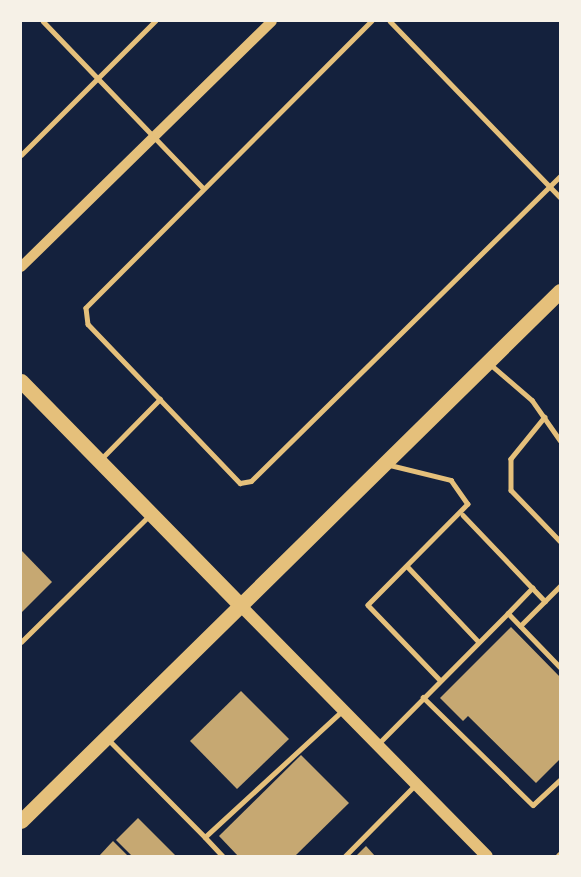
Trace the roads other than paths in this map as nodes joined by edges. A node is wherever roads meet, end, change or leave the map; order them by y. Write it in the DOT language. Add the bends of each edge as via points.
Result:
graph roads {
  1 [pos="43,21"];
  2 [pos="155,21"];
  3 [pos="272,21"];
  4 [pos="372,21"];
  5 [pos="390,21"];
  6 [pos="99,76"];
  7 [pos="156,134"];
  8 [pos="21,155"];
  9 [pos="560,176"];
  10 [pos="550,186"];
  11 [pos="203,188"];
  12 [pos="560,197"];
  13 [pos="21,267"];
  14 [pos="560,291"];
  15 [pos="488,362"];
  16 [pos="21,381"];
  17 [pos="160,399"];
  18 [pos="545,417"];
  19 [pos="560,440"];
  20 [pos="99,461"];
  21 [pos="384,464"];
  22 [pos="151,514"];
  23 [pos="463,515"];
  24 [pos="560,541"];
  25 [pos="408,567"];
  26 [pos="560,586"];
  27 [pos="532,588"];
  28 [pos="545,601"];
  29 [pos="240,605"];
  30 [pos="508,613"];
  31 [pos="520,626"];
  32 [pos="21,642"];
  33 [pos="478,642"];
  34 [pos="560,667"];
  35 [pos="440,680"];
  36 [pos="423,697"];
  37 [pos="343,710"];
  38 [pos="106,737"];
  39 [pos="377,744"];
  40 [pos="560,780"];
  41 [pos="416,784"];
  42 [pos="21,821"];
  43 [pos="205,837"];
  44 [pos="223,856"];
  45 [pos="345,856"];
  46 [pos="487,856"];
  1 -- 6 [label="lane"];
  2 -- 6 [label="lane"];
  3 -- 7 [label="street"];
  4 -- 11 [label="lane"];
  5 -- 10 [label="lane"];
  6 -- 7 [label="lane"];
  6 -- 8 [label="lane"];
  7 -- 11 [label="lane"];
  7 -- 13 [label="street"];
  9 -- 10 [label="lane"];
  10 -- 12 [label="lane"];
  10 -- 17 [label="lane" via="251,481 240,483"];
  11 -- 17 [label="lane" via="86,308 88,324"];
  14 -- 15 [label="main road"];
  15 -- 18 [label="lane"];
  15 -- 21 [label="main road"];
  16 -- 20 [label="main road"];
  17 -- 20 [label="lane"];
  18 -- 19 [label="lane"];
  18 -- 24 [label="lane" via="511,459 511,490"];
  20 -- 22 [label="main road"];
  21 -- 23 [label="lane" via="451,480 468,504"];
  21 -- 29 [label="main road"];
  22 -- 29 [label="main road"];
  22 -- 32 [label="lane"];
  23 -- 25 [label="lane"];
  23 -- 27 [label="lane"];
  25 -- 33 [label="lane"];
  25 -- 35 [label="lane" via="368,605"];
  26 -- 28 [label="lane"];
  27 -- 28 [label="lane"];
  27 -- 30 [label="lane"];
  28 -- 31 [label="lane"];
  29 -- 37 [label="main road"];
  29 -- 38 [label="main road"];
  30 -- 31 [label="lane"];
  30 -- 33 [label="lane"];
  31 -- 34 [label="lane"];
  33 -- 35 [label="lane"];
  35 -- 36 [label="lane"];
  36 -- 39 [label="lane"];
  36 -- 40 [label="lane" via="533,805"];
  37 -- 39 [label="main road"];
  37 -- 43 [label="lane"];
  38 -- 42 [label="main road"];
  38 -- 43 [label="lane"];
  39 -- 41 [label="main road"];
  41 -- 45 [label="lane"];
  41 -- 46 [label="main road"];
  43 -- 44 [label="lane"];
}
